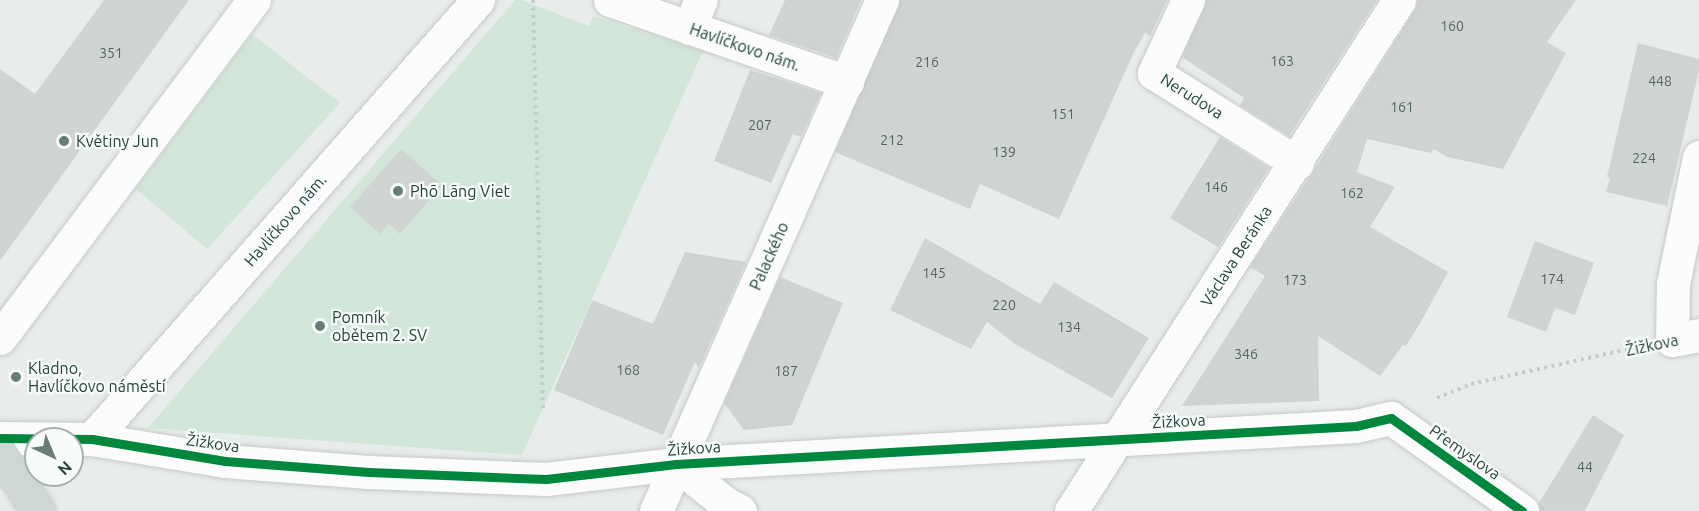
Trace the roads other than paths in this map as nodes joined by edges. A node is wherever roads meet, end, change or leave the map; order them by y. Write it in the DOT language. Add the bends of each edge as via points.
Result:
graph roads {
  1 [pos="254,0"];
  2 [pos="478,0"];
  3 [pos="610,0"];
  4 [pos="882,0"];
  5 [pos="1188,0"];
  6 [pos="1399,0"];
  7 [pos="695,14"];
  8 [pos="847,82"];
  9 [pos="1699,157"];
  10 [pos="1297,163"];
  11 [pos="1685,337"];
  12 [pos="0,338"];
  13 [pos="1391,418"];
  14 [pos="0,438"];
  15 [pos="92,439"];
  16 [pos="1118,439"];
  17 [pos="0,452"];
  18 [pos="676,464"];
  19 [pos="38,511"];
  20 [pos="656,511"];
  21 [pos="740,511"];
  22 [pos="1071,511"];
  23 [pos="1522,511"];
  1 -- 12 [label="street"];
  2 -- 15 [label="street, Havlíčkovo nám."];
  3 -- 7 [label="street, Havlíčkovo nám."];
  4 -- 8 [label="street, Palackého"];
  5 -- 10 [label="street, Nerudova" via="1154,73"];
  6 -- 10 [label="street, Václava Beránka"];
  7 -- 8 [label="street, Havlíčkovo nám."];
  8 -- 18 [label="street, Palackého"];
  9 -- 11 [label="street" via="1673,284"];
  10 -- 16 [label="street, Václava Beránka"];
  13 -- 16 [label="street, Žižkova" via="1356,426"];
  13 -- 23 [label="street, Přemyslova"];
  14 -- 15 [label="street, Žižkova"];
  15 -- 18 [label="street, Žižkova" via="225,461 369,472 546,479"];
  16 -- 18 [label="street, Žižkova"];
  16 -- 22 [label="street, Václava Beránka"];
  17 -- 19 [label="main road"];
  18 -- 20 [label="street, Palackého"];
  18 -- 21 [label="street"];
}
